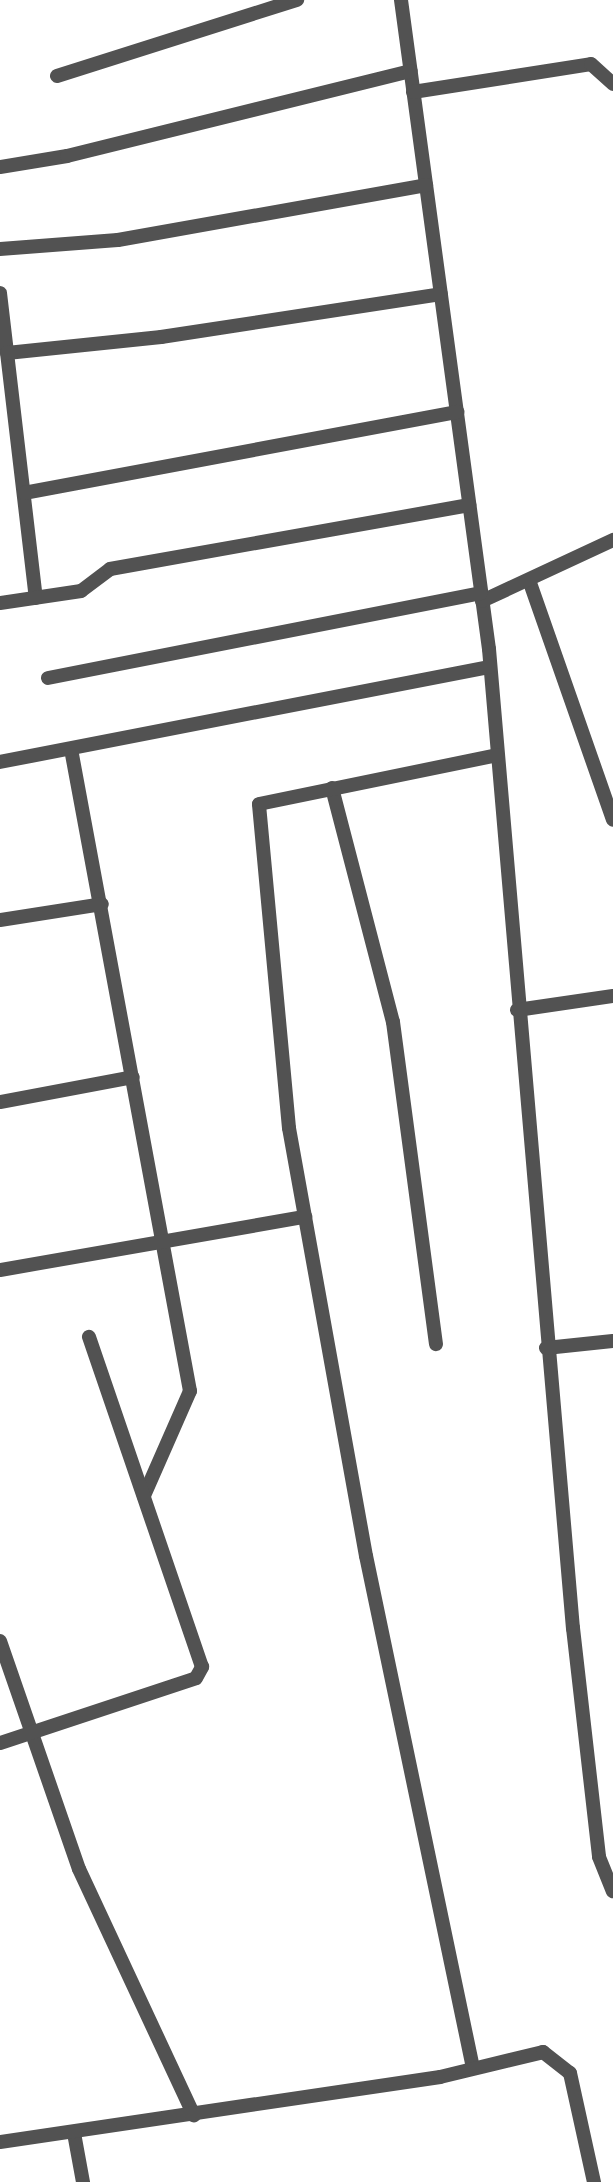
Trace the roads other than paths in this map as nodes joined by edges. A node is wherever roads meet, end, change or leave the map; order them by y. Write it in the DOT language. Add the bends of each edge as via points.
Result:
graph roads {
  1 [pos="297,0"];
  2 [pos="401,0"];
  3 [pos="411,71"];
  4 [pos="57,76"];
  5 [pos="613,84"];
  6 [pos="413,92"];
  7 [pos="0,166"];
  8 [pos="426,185"];
  9 [pos="0,249"];
  10 [pos="0,293"];
  11 [pos="441,294"];
  12 [pos="7,353"];
  13 [pos="457,412"];
  14 [pos="24,493"];
  15 [pos="469,505"];
  16 [pos="613,540"];
  17 [pos="529,580"];
  18 [pos="482,597"];
  19 [pos="36,598"];
  20 [pos="0,603"];
  21 [pos="490,667"];
  22 [pos="48,678"];
  23 [pos="71,749"];
  24 [pos="497,755"];
  25 [pos="0,762"];
  26 [pos="332,788"];
  27 [pos="613,820"];
  28 [pos="102,904"];
  29 [pos="0,920"];
  30 [pos="613,996"];
  31 [pos="517,1010"];
  32 [pos="133,1077"];
  33 [pos="0,1101"];
  34 [pos="305,1217"];
  35 [pos="164,1245"];
  36 [pos="0,1270"];
  37 [pos="89,1338"];
  38 [pos="613,1341"];
  39 [pos="436,1344"];
  40 [pos="546,1348"];
  41 [pos="144,1496"];
  42 [pos="0,1641"];
  43 [pos="31,1731"];
  44 [pos="0,1744"];
  45 [pos="613,1891"];
  46 [pos="473,2068"];
  47 [pos="194,2116"];
  48 [pos="74,2133"];
  49 [pos="0,2142"];
  50 [pos="83,2182"];
  51 [pos="593,2182"];
  1 -- 4 [label="street"];
  2 -- 3 [label="street"];
  3 -- 6 [label="street"];
  3 -- 7 [label="street" via="76,154"];
  5 -- 6 [label="street" via="592,64"];
  6 -- 8 [label="street"];
  8 -- 9 [label="street" via="118,240"];
  8 -- 11 [label="street"];
  10 -- 12 [label="street"];
  11 -- 12 [label="street" via="161,337"];
  11 -- 13 [label="street"];
  12 -- 14 [label="street"];
  13 -- 14 [label="street"];
  13 -- 15 [label="street"];
  14 -- 19 [label="street"];
  15 -- 18 [label="street"];
  15 -- 19 [label="street" via="110,569 81,591"];
  16 -- 17 [label="street"];
  17 -- 18 [label="street"];
  17 -- 27 [label="street"];
  18 -- 21 [label="street"];
  18 -- 22 [label="street"];
  19 -- 20 [label="street"];
  21 -- 23 [label="street"];
  21 -- 24 [label="street"];
  23 -- 25 [label="street"];
  23 -- 28 [label="street"];
  24 -- 26 [label="street"];
  24 -- 31 [label="street"];
  26 -- 34 [label="street" via="259,804 289,1128"];
  26 -- 39 [label="street" via="393,1022"];
  28 -- 29 [label="street"];
  28 -- 32 [label="street"];
  30 -- 31 [label="street"];
  31 -- 40 [label="street"];
  32 -- 33 [label="street"];
  32 -- 35 [label="street"];
  34 -- 35 [label="street"];
  34 -- 46 [label="street" via="366,1556"];
  35 -- 36 [label="street"];
  35 -- 41 [label="street" via="190,1391"];
  37 -- 41 [label="street"];
  38 -- 40 [label="street"];
  40 -- 45 [label="street" via="599,1857"];
  41 -- 43 [label="street" via="201,1661 200,1674"];
  42 -- 43 [label="street"];
  43 -- 44 [label="street"];
  43 -- 47 [label="street" via="79,1869"];
  46 -- 47 [label="street"];
  46 -- 51 [label="street" via="531,2052 563,2063 582,2109"];
  47 -- 48 [label="street"];
  48 -- 49 [label="street"];
  48 -- 50 [label="street"];
}
